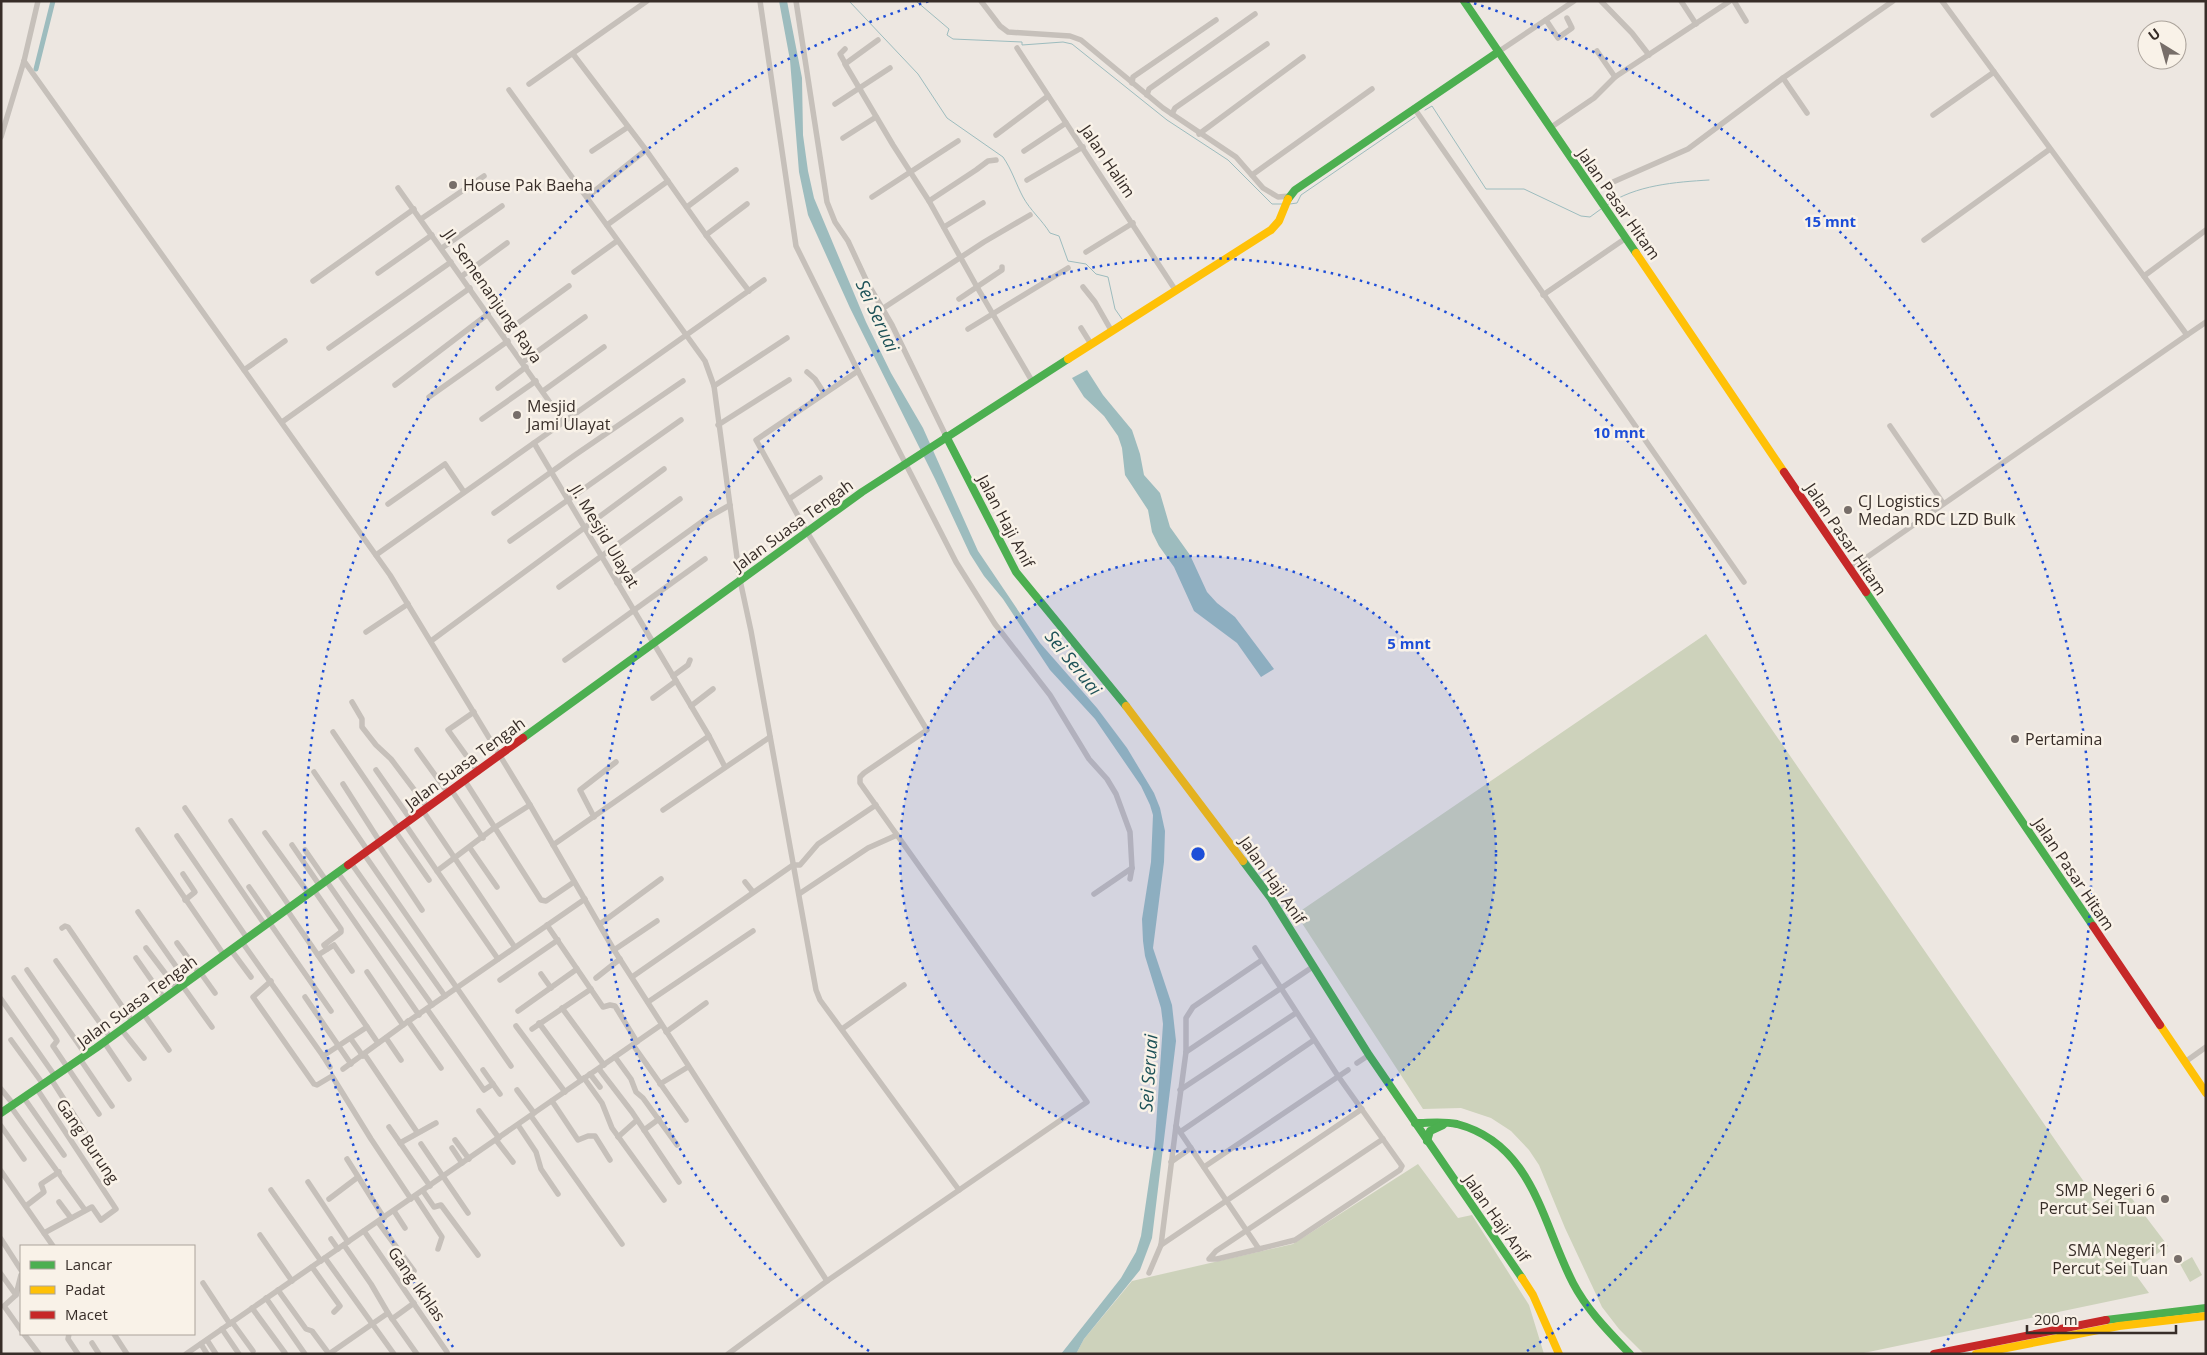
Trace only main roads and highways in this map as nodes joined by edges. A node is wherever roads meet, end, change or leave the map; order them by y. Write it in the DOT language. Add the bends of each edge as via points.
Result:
graph roads {
  1 [pos="1464,1"];
  2 [pos="1498,52"];
  3 [pos="946,436"];
  4 [pos="2206,1093"];
  5 [pos="1,1113"];
  6 [pos="1415,1123"];
  7 [pos="1427,1141"];
  8 [pos="2206,1308"];
  9 [pos="2206,1316"];
  10 [pos="1559,1354"];
  11 [pos="1623,1354"];
  12 [pos="1630,1354"];
  13 [pos="1934,1354"];
  14 [pos="1976,1354"];
  1 -- 2 [label="main road, Jalan Pasar Hitam"];
  2 -- 3 [label="main road, Jalan Suasa Tengah" via="1295,190 1271,230"];
  2 -- 4 [label="main road, Jalan Pasar Hitam"];
  3 -- 5 [label="main road, Jalan Suasa Tengah" via="807,532 107,1040"];
  3 -- 6 [label="main road, Jalan Haji Anif" via="1016,572 1167,757 1270,897 1369,1056"];
  6 -- 7 [label="main road, Jalan Haji Anif"];
  6 -- 12 [label="main road" via="1450,1122 1468,1126 1488,1134 1509,1150 1530,1182 1582,1300"];
  7 -- 10 [label="main road, Jalan Haji Anif" via="1533,1295"];
  7 -- 11 [label="main road" via="1430,1131 1437,1126 1461,1127 1485,1136 1506,1152 1527,1184 1578,1303"];
  8 -- 13 [label="main road" via="2076,1324"];
  9 -- 14 [label="main road" via="2119,1326"];
}
